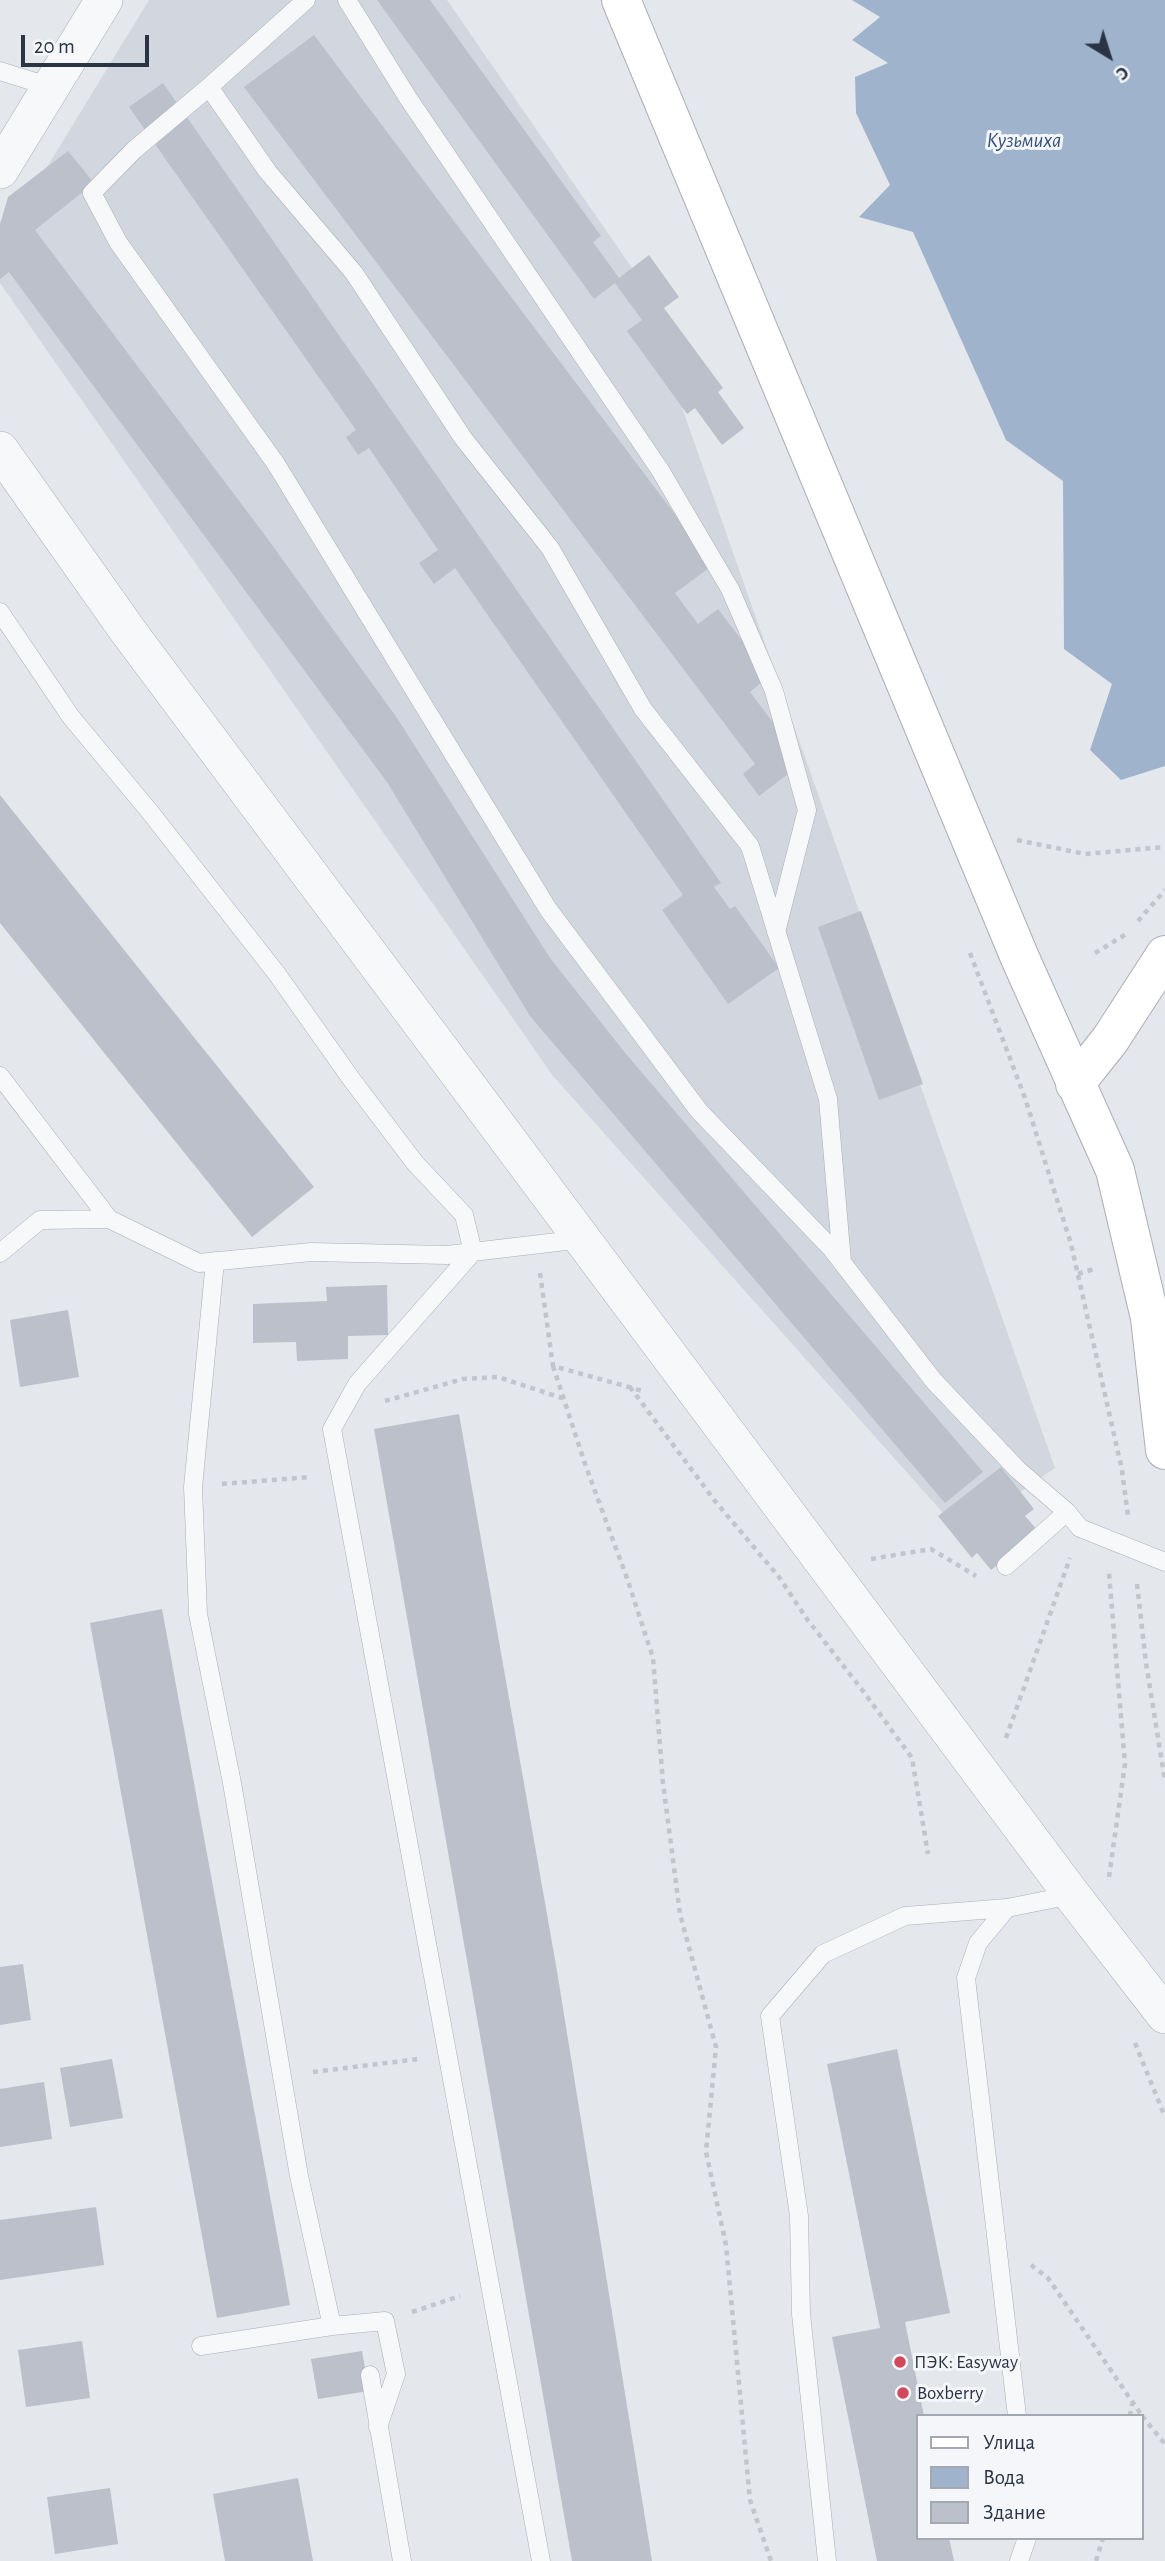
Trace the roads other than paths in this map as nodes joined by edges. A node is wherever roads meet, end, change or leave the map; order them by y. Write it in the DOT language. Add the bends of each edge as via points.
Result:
graph roads {
  1 [pos="104,0"];
  2 [pos="306,0"];
  3 [pos="347,0"];
  4 [pos="621,0"];
  5 [pos="0,71"];
  6 [pos="51,87"];
  7 [pos="209,87"];
  8 [pos="0,170"];
  9 [pos="0,450"];
  10 [pos="0,612"];
  11 [pos="776,932"];
  12 [pos="1165,955"];
  13 [pos="0,1076"];
  14 [pos="1075,1084"];
  15 [pos="109,1219"];
  16 [pos="583,1240"];
  17 [pos="473,1252"];
  18 [pos="0,1253"];
  19 [pos="215,1261"];
  20 [pos="842,1262"];
  21 [pos="1165,1450"];
  22 [pos="1067,1513"];
  23 [pos="1165,1562"];
  24 [pos="1006,1566"];
  25 [pos="1072,1895"];
  26 [pos="1007,1908"];
  27 [pos="1165,2015"];
  28 [pos="332,2326"];
  29 [pos="201,2346"];
  30 [pos="370,2375"];
  31 [pos="1017,2414"];
  32 [pos="379,2427"];
  33 [pos="1026,2540"];
  34 [pos="402,2561"];
  35 [pos="541,2561"];
  36 [pos="827,2561"];
  37 [pos="1019,2561"];
  1 -- 6 [label="street"];
  2 -- 7 [label="lane"];
  3 -- 11 [label="lane" via="408,98 660,470 730,589 774,691 807,810"];
  4 -- 14 [label="main road"];
  5 -- 6 [label="lane"];
  6 -- 8 [label="street"];
  7 -- 11 [label="lane" via="268,172 354,273 463,438 550,548 643,709 750,846"];
  7 -- 20 [label="lane" via="134,150 92,193 118,242 276,464 548,908 699,1111"];
  9 -- 16 [label="street" via="128,631"];
  10 -- 17 [label="lane" via="71,717 270,965 415,1163 464,1215"];
  11 -- 20 [label="lane" via="828,1099"];
  12 -- 14 [label="main road" via="1110,1040"];
  13 -- 15 [label="lane"];
  14 -- 21 [label="main road" via="1115,1170 1150,1318"];
  15 -- 18 [label="lane" via="40,1220"];
  15 -- 19 [label="lane" via="199,1263"];
  16 -- 17 [label="lane"];
  16 -- 25 [label="street"];
  17 -- 19 [label="lane" via="311,1252"];
  17 -- 35 [label="lane" via="357,1384 332,1429"];
  19 -- 28 [label="lane" via="193,1487 198,1614 232,1783 299,2176"];
  20 -- 22 [label="lane" via="933,1380 1018,1471"];
  22 -- 23 [label="lane" via="1080,1528"];
  22 -- 24 [label="lane"];
  25 -- 26 [label="lane"];
  25 -- 27 [label="street"];
  26 -- 31 [label="lane" via="978,1942 966,1978"];
  26 -- 36 [label="lane" via="905,1916 823,1954 770,2016 799,2216 801,2314"];
  28 -- 29 [label="lane"];
  28 -- 32 [label="lane" via="385,2322 396,2374"];
  30 -- 32 [label="lane"];
  32 -- 34 [label="lane"];
  33 -- 37 [label="lane"];
}
